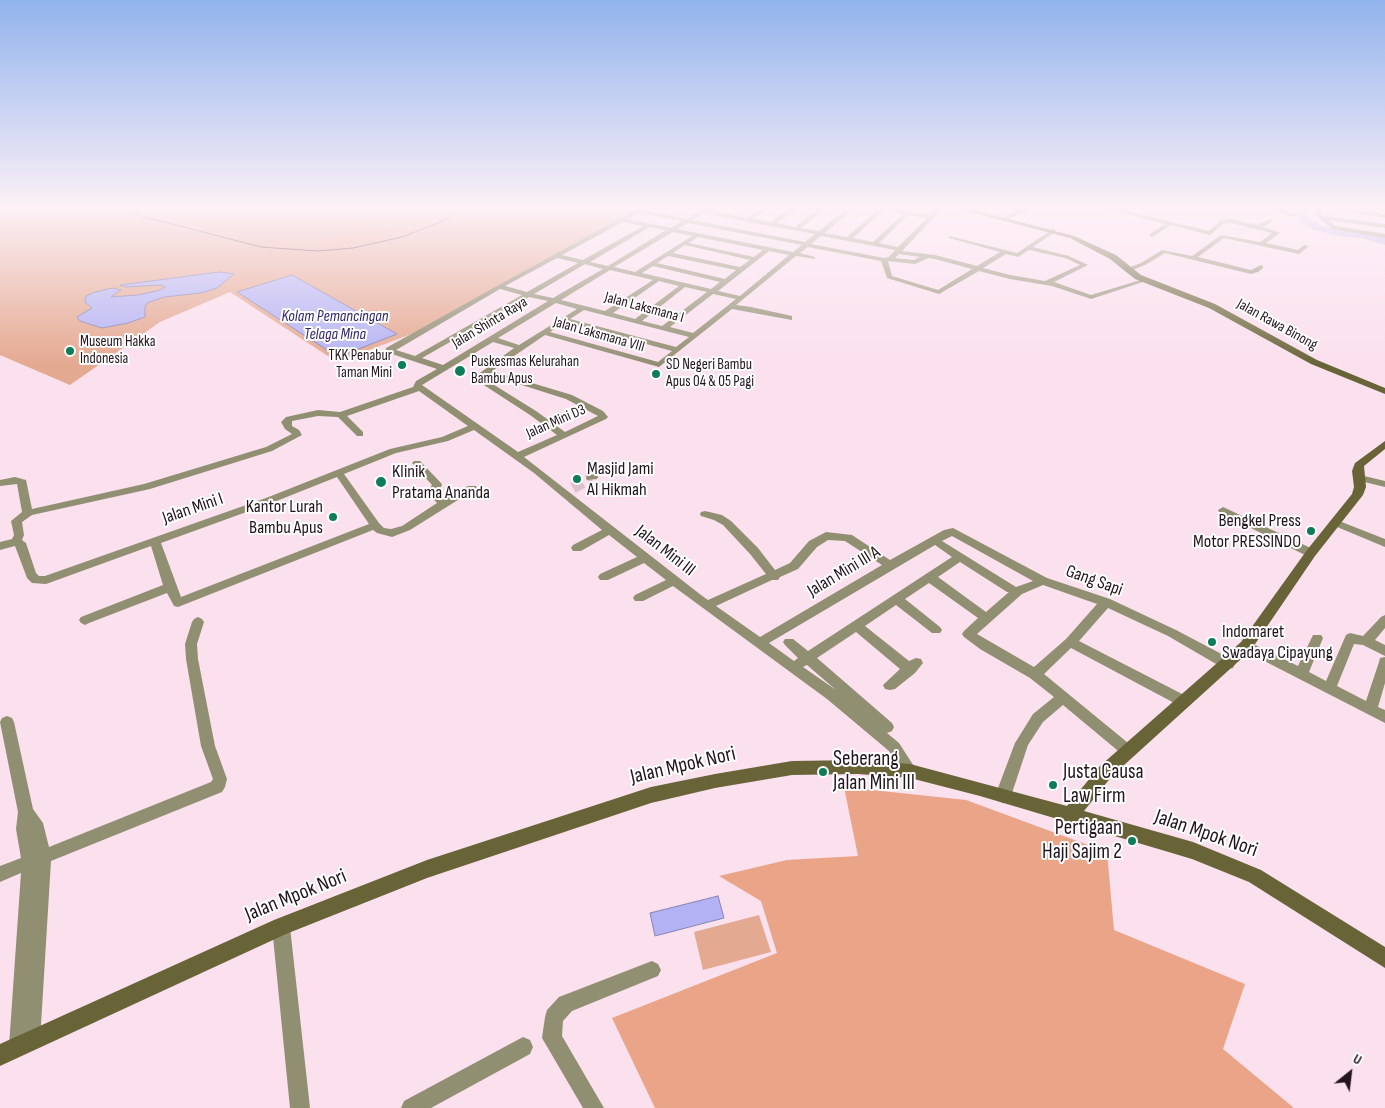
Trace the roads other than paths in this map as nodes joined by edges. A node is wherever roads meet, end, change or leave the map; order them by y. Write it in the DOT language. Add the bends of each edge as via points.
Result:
graph roads {
  1 [pos="887,260"];
  2 [pos="547,261"];
  3 [pos="579,261"];
  4 [pos="621,261"];
  5 [pos="656,261"];
  6 [pos="700,261"];
  7 [pos="751,261"];
  8 [pos="788,261"];
  9 [pos="897,261"];
  10 [pos="918,261"];
  11 [pos="946,261"];
  12 [pos="989,261"];
  13 [pos="1075,261"];
  14 [pos="1115,261"];
  15 [pos="1146,261"];
  16 [pos="1204,261"];
  17 [pos="585,262"];
  18 [pos="651,264"];
  19 [pos="1261,267"];
  20 [pos="609,268"];
  21 [pos="975,268"];
  22 [pos="740,269"];
  23 [pos="1127,270"];
  24 [pos="636,274"];
  25 [pos="657,280"];
  26 [pos="1146,280"];
  27 [pos="726,281"];
  28 [pos="1046,283"];
  29 [pos="499,286"];
  30 [pos="683,286"];
  31 [pos="712,292"];
  32 [pos="530,294"];
  33 [pos="741,298"];
  34 [pos="555,300"];
  35 [pos="731,306"];
  36 [pos="584,307"];
  37 [pos="608,313"];
  38 [pos="790,318"];
  39 [pos="565,320"];
  40 [pos="638,320"];
  41 [pos="664,328"];
  42 [pos="546,332"];
  43 [pos="695,336"];
  44 [pos="492,338"];
  45 [pos="521,348"];
  46 [pos="678,350"];
  47 [pos="415,359"];
  48 [pos="443,368"];
  49 [pos="488,372"];
  50 [pos="420,388"];
  51 [pos="1385,391"];
  52 [pos="341,415"];
  53 [pos="474,427"];
  54 [pos="360,434"];
  55 [pos="564,436"];
  56 [pos="1384,445"];
  57 [pos="517,456"];
  58 [pos="417,463"];
  59 [pos="338,472"];
  60 [pos="1360,478"];
  61 [pos="0,483"];
  62 [pos="1385,484"];
  63 [pos="472,488"];
  64 [pos="444,503"];
  65 [pos="1223,510"];
  66 [pos="28,513"];
  67 [pos="705,514"];
  68 [pos="1334,522"];
  69 [pos="375,525"];
  70 [pos="610,530"];
  71 [pos="948,533"];
  72 [pos="155,541"];
  73 [pos="16,542"];
  74 [pos="1385,543"];
  75 [pos="940,544"];
  76 [pos="0,546"];
  77 [pos="577,548"];
  78 [pos="1311,553"];
  79 [pos="646,557"];
  80 [pos="960,557"];
  81 [pos="890,565"];
  82 [pos="604,577"];
  83 [pos="774,577"];
  84 [pos="929,577"];
  85 [pos="675,580"];
  86 [pos="1042,581"];
  87 [pos="170,587"];
  88 [pos="1011,589"];
  89 [pos="639,598"];
  90 [pos="896,599"];
  91 [pos="1106,602"];
  92 [pos="707,605"];
  93 [pos="982,614"];
  94 [pos="85,620"];
  95 [pos="1385,620"];
  96 [pos="198,622"];
  97 [pos="856,626"];
  98 [pos="936,630"];
  99 [pos="1316,638"];
  100 [pos="1366,641"];
  101 [pos="789,642"];
  102 [pos="1070,642"];
  103 [pos="759,643"];
  104 [pos="1246,646"];
  105 [pos="1385,651"];
  106 [pos="807,658"];
  107 [pos="1385,662"];
  108 [pos="1228,664"];
  109 [pos="794,667"];
  110 [pos="1035,674"];
  111 [pos="1301,674"];
  112 [pos="890,685"];
  113 [pos="1329,689"];
  114 [pos="1062,698"];
  115 [pos="1183,701"];
  116 [pos="1370,710"];
  117 [pos="1385,717"];
  118 [pos="8,722"];
  119 [pos="887,727"];
  120 [pos="1128,751"];
  121 [pos="910,771"];
  122 [pos="1003,796"];
  123 [pos="1070,816"];
  124 [pos="37,858"];
  125 [pos="0,874"];
  126 [pos="282,927"];
  127 [pos="1385,958"];
  128 [pos="652,970"];
  129 [pos="24,1043"];
  130 [pos="523,1047"];
  131 [pos="0,1055"];
  132 [pos="300,1108"];
  133 [pos="410,1108"];
  134 [pos="594,1108"];
  1 -- 21 [label="street" via="889,277 934,292 941,291"];
  2 -- 29 [label="street"];
  3 -- 17 [label="street"];
  4 -- 20 [label="street, Jalan Shinta Raya"];
  5 -- 18 [label="street"];
  6 -- 22 [label="street"];
  7 -- 22 [label="street"];
  8 -- 33 [label="street"];
  9 -- 10 [label="street"];
  11 -- 21 [label="street"];
  12 -- 21 [label="street"];
  13 -- 28 [label="street" via="1085,265"];
  14 -- 23 [label="main road, Jalan Rawa Binong"];
  15 -- 23 [label="street"];
  16 -- 19 [label="street" via="1251,272"];
  17 -- 20 [label="street"];
  17 -- 32 [label="street"];
  18 -- 24 [label="street"];
  18 -- 27 [label="street"];
  20 -- 24 [label="street"];
  20 -- 34 [label="street, Jalan Shinta Raya"];
  21 -- 28 [label="street"];
  22 -- 27 [label="street"];
  23 -- 26 [label="main road, Jalan Rawa Binong"];
  24 -- 25 [label="street"];
  25 -- 30 [label="street"];
  25 -- 37 [label="street"];
  26 -- 28 [label="street" via="1091,297"];
  26 -- 51 [label="main road, Jalan Rawa Binong" via="1212,306 1314,362"];
  27 -- 31 [label="street"];
  29 -- 32 [label="street, Jalan Laksmana I"];
  29 -- 47 [label="street" via="389,350"];
  30 -- 31 [label="street"];
  30 -- 40 [label="street"];
  31 -- 33 [label="street"];
  31 -- 41 [label="street"];
  32 -- 34 [label="street, Jalan Laksmana I"];
  32 -- 47 [label="street"];
  33 -- 35 [label="street"];
  34 -- 36 [label="street, Jalan Laksmana I"];
  34 -- 44 [label="street, Jalan Shinta Raya"];
  35 -- 38 [label="street"];
  35 -- 43 [label="street"];
  36 -- 37 [label="street, Jalan Laksmana I"];
  36 -- 39 [label="street"];
  37 -- 40 [label="street, Jalan Laksmana I"];
  39 -- 42 [label="street"];
  39 -- 46 [label="street"];
  40 -- 41 [label="street, Jalan Laksmana I"];
  41 -- 43 [label="street, Jalan Laksmana I"];
  42 -- 45 [label="street, Jalan Laksmana VIII"];
  42 -- 46 [label="street, Jalan Laksmana VIII" via="659,365"];
  43 -- 46 [label="street"];
  44 -- 45 [label="street"];
  44 -- 48 [label="street, Jalan Shinta Raya"];
  45 -- 49 [label="street, Jalan Laksmana VIII"];
  47 -- 48 [label="street"];
  48 -- 50 [label="street" via="418,383"];
  49 -- 55 [label="street" via="477,378"];
  49 -- 55 [label="street, Jalan Mini D3" via="559,394 602,415"];
  50 -- 52 [label="street"];
  50 -- 53 [label="street, Jalan Mini III"];
  52 -- 54 [label="street"];
  52 -- 66 [label="street" via="318,412 296,417 286,422 297,435 269,449 146,487"];
  53 -- 57 [label="street, Jalan Mini III"];
  53 -- 59 [label="street, Jalan Mini I" via="445,440 400,449"];
  55 -- 57 [label="street, Jalan Mini D3"];
  56 -- 60 [label="main road" via="1359,465"];
  57 -- 70 [label="street, Jalan Mini III" via="569,490 579,512"];
  58 -- 64 [label="street" via="437,485 432,492"];
  59 -- 69 [label="street"];
  59 -- 72 [label="street, Jalan Mini I"];
  60 -- 62 [label="street"];
  60 -- 68 [label="main road" via="1359,490"];
  61 -- 66 [label="street" via="22,482"];
  63 -- 64 [label="street"];
  64 -- 69 [label="street" via="406,528 392,533 381,531"];
  65 -- 78 [label="street"];
  66 -- 73 [label="street" via="16,521 19,534"];
  67 -- 83 [label="street" via="727,523"];
  68 -- 74 [label="street"];
  68 -- 78 [label="main road"];
  69 -- 87 [label="street" via="178,603"];
  70 -- 77 [label="street"];
  70 -- 79 [label="street, Jalan Mini III"];
  71 -- 81 [label="street, Jalan Mini III A"];
  71 -- 86 [label="street, Gang Sapi" via="964,536"];
  72 -- 73 [label="street, Jalan Mini I" via="46,580 36,580 31,575 20,544"];
  72 -- 87 [label="street"];
  73 -- 76 [label="street"];
  75 -- 80 [label="street"];
  78 -- 104 [label="main road"];
  79 -- 82 [label="street"];
  79 -- 85 [label="street, Jalan Mini III"];
  80 -- 84 [label="street"];
  80 -- 88 [label="street"];
  81 -- 83 [label="street" via="848,538 826,536 813,544 794,566"];
  81 -- 103 [label="street, Jalan Mini III A"];
  83 -- 92 [label="street"];
  84 -- 90 [label="street"];
  84 -- 93 [label="street"];
  85 -- 89 [label="street"];
  85 -- 92 [label="street, Jalan Mini III"];
  86 -- 91 [label="street, Gang Sapi"];
  86 -- 110 [label="street" via="1018,591 968,634"];
  87 -- 94 [label="street"];
  90 -- 97 [label="street"];
  90 -- 98 [label="street"];
  91 -- 102 [label="street"];
  91 -- 108 [label="street, Gang Sapi"];
  92 -- 103 [label="street, Jalan Mini III"];
  95 -- 100 [label="street"];
  96 -- 124 [label="street" via="191,644 192,659 208,746 220,784 212,791"];
  97 -- 106 [label="street"];
  97 -- 112 [label="street" via="913,666"];
  99 -- 111 [label="street"];
  100 -- 105 [label="street"];
  100 -- 113 [label="street" via="1353,637 1350,640"];
  101 -- 106 [label="street"];
  102 -- 110 [label="street"];
  102 -- 115 [label="street"];
  103 -- 109 [label="street, Jalan Mini III"];
  104 -- 108 [label="main road"];
  104 -- 111 [label="street"];
  106 -- 109 [label="street"];
  106 -- 119 [label="street"];
  107 -- 116 [label="street"];
  108 -- 115 [label="main road"];
  109 -- 121 [label="street, Jalan Mini III" via="875,729 894,747"];
  110 -- 114 [label="street"];
  111 -- 113 [label="street"];
  113 -- 116 [label="street"];
  114 -- 120 [label="street"];
  114 -- 122 [label="street" via="1038,718 1022,743"];
  115 -- 120 [label="main road"];
  116 -- 117 [label="street"];
  118 -- 124 [label="street" via="26,812 24,829"];
  120 -- 123 [label="main road" via="1106,771"];
  121 -- 122 [label="main road, Jalan Mpok Nori"];
  121 -- 126 [label="main road, Jalan Mpok Nori" via="858,767 792,768 652,796 436,866"];
  122 -- 123 [label="main road, Jalan Mpok Nori"];
  123 -- 127 [label="main road, Jalan Mpok Nori" via="1193,851 1237,868 1273,886"];
  124 -- 125 [label="street"];
  124 -- 129 [label="street"];
  126 -- 129 [label="main road, Jalan Mpok Nori"];
  126 -- 132 [label="street"];
  128 -- 134 [label="street" via="566,1004 554,1017 552,1038"];
  129 -- 131 [label="main road, Jalan Mpok Nori"];
  130 -- 133 [label="street"];
}
